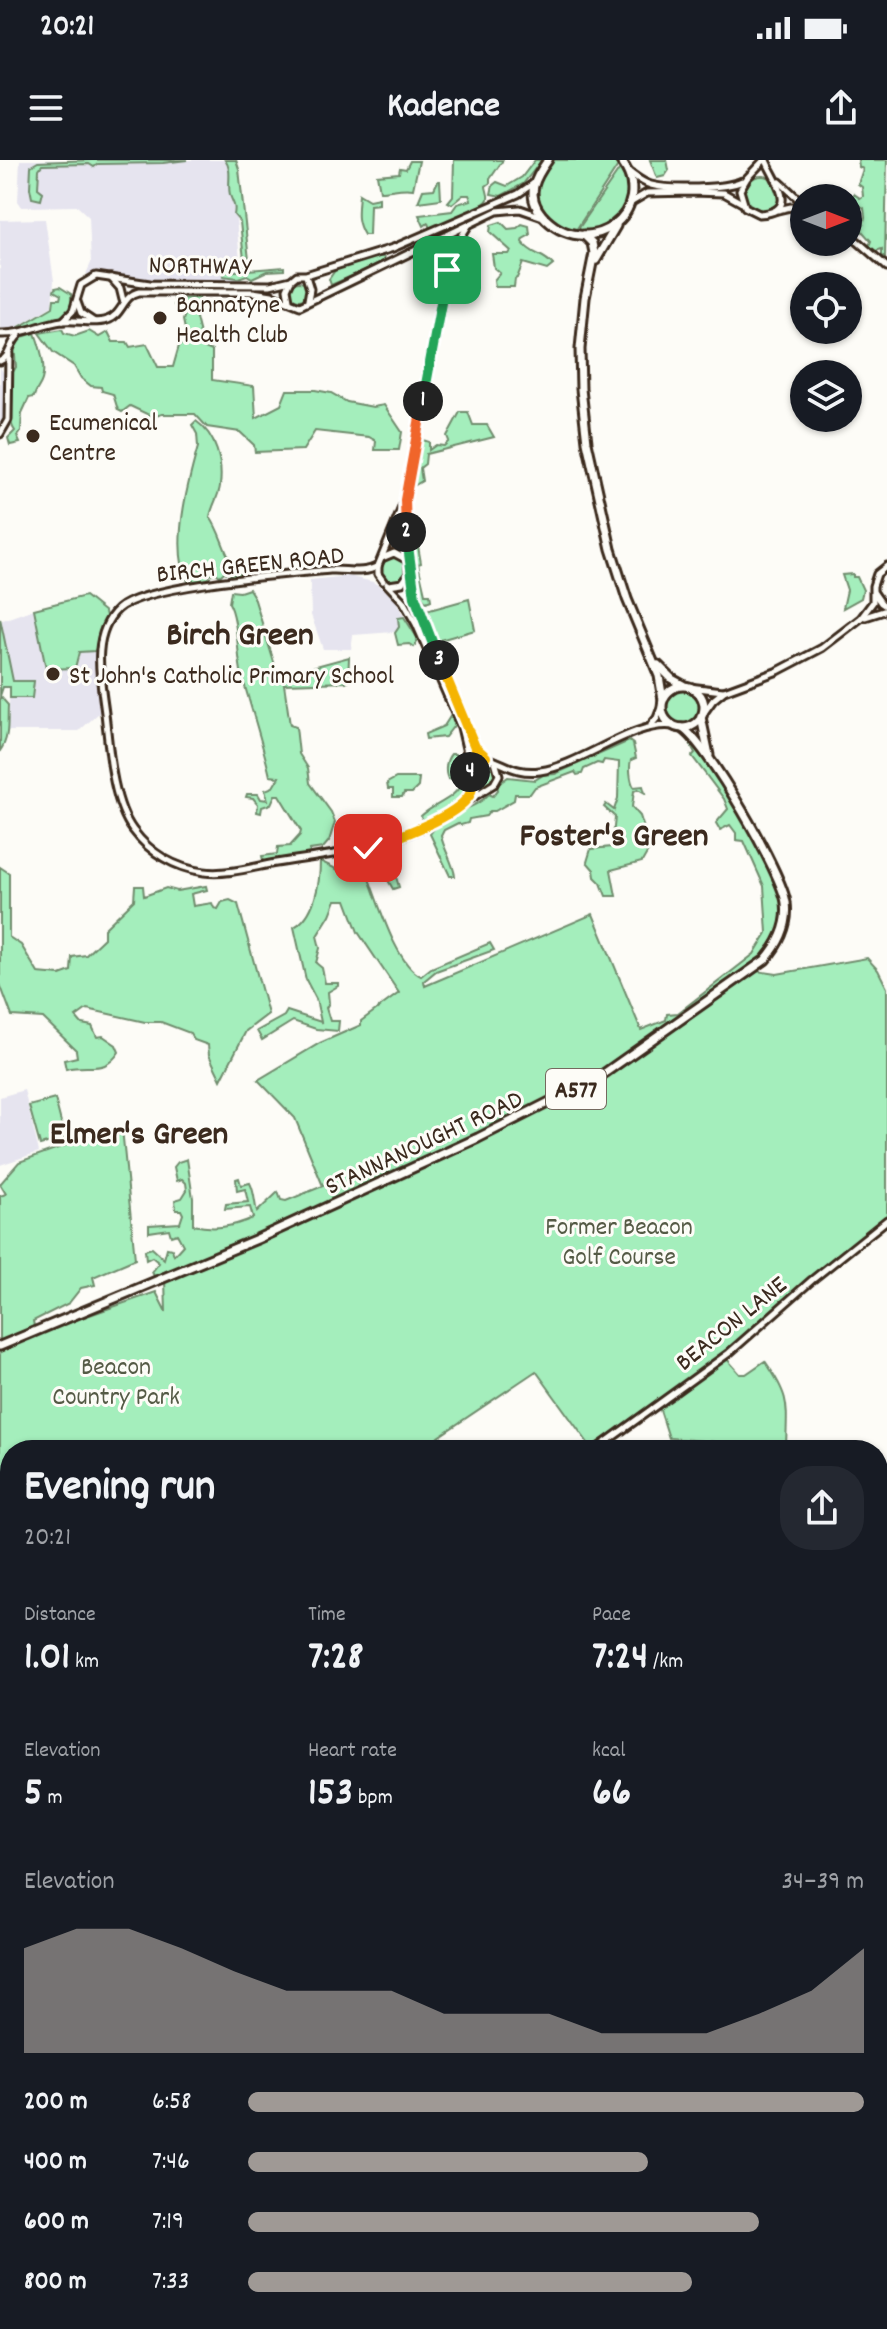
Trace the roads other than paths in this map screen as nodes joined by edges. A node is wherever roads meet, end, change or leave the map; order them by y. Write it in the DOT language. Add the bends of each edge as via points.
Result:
graph roads {
  1 [pos="548,160"];
  2 [pos="765,160"];
  3 [pos="624,165"];
  4 [pos="753,174"];
  5 [pos="747,178"];
  6 [pos="777,180"];
  7 [pos="534,183"];
  8 [pos="658,189"];
  9 [pos="669,189"];
  10 [pos="790,193"];
  11 [pos="630,203"];
  12 [pos="743,203"];
  13 [pos="790,207"];
  14 [pos="772,212"];
  15 [pos="623,215"];
  16 [pos="472,222"];
  17 [pos="548,222"];
  18 [pos="578,235"];
  19 [pos="437,239"];
  20 [pos="862,244"];
  21 [pos="450,254"];
  22 [pos="887,267"];
  23 [pos="590,273"];
  24 [pos="306,275"];
  25 [pos="107,277"];
  26 [pos="291,280"];
  27 [pos="76,297"];
  28 [pos="289,301"];
  29 [pos="307,301"];
  30 [pos="122,305"];
  31 [pos="62,321"];
  32 [pos="94,321"];
  33 [pos="23,332"];
  34 [pos="2,335"];
  35 [pos="9,351"];
  36 [pos="0,362"];
  37 [pos="8,381"];
  38 [pos="0,434"];
  39 [pos="405,500"];
  40 [pos="406,533"];
  41 [pos="389,541"];
  42 [pos="381,559"];
  43 [pos="408,561"];
  44 [pos="378,566"];
  45 [pos="887,566"];
  46 [pos="410,569"];
  47 [pos="359,571"];
  48 [pos="385,583"];
  49 [pos="874,592"];
  50 [pos="887,609"];
  51 [pos="861,618"];
  52 [pos="654,661"];
  53 [pos="687,687"];
  54 [pos="724,691"];
  55 [pos="663,703"];
  56 [pos="702,716"];
  57 [pos="678,727"];
  58 [pos="647,728"];
  59 [pos="486,757"];
  60 [pos="495,761"];
  61 [pos="711,761"];
  62 [pos="470,767"];
  63 [pos="513,770"];
  64 [pos="499,775"];
  65 [pos="470,777"];
  66 [pos="490,786"];
  67 [pos="467,799"];
  68 [pos="887,1220"];
  69 [pos="0,1346"];
  70 [pos="609,1440"];
  1 -- 7 [label="main road"];
  2 -- 4 [label="street"];
  2 -- 6 [label="street"];
  3 -- 8 [label="street"];
  3 -- 11 [label="main road" via="633,189"];
  4 -- 5 [label="street"];
  4 -- 6 [label="street" via="765,172"];
  5 -- 9 [label="street" via="730,185"];
  5 -- 12 [label="street" via="740,190"];
  6 -- 10 [label="street"];
  6 -- 14 [label="street" via="783,195"];
  7 -- 17 [label="main road" via="534,203"];
  7 -- 24 [label="street" via="431,232"];
  8 -- 9 [label="street"];
  8 -- 11 [label="street"];
  9 -- 12 [label="street" via="724,193"];
  11 -- 15 [label="main road, A577"];
  12 -- 14 [label="street" via="753,213"];
  13 -- 14 [label="street"];
  15 -- 18 [label="main road, A577" via="604,232"];
  15 -- 23 [label="main road, A577"];
  16 -- 17 [label="street" via="514,208"];
  16 -- 19 [label="street"];
  16 -- 21 [label="street"];
  17 -- 18 [label="main road"];
  18 -- 23 [label="main road, A577" via="594,248"];
  19 -- 21 [label="street" via="446,241"];
  19 -- 29 [label="street"];
  20 -- 22 [label="street"];
  21 -- 39 [label="street"];
  23 -- 52 [label="main road, A577" via="580,370 592,471 611,549"];
  24 -- 26 [label="street"];
  24 -- 29 [label="street"];
  25 -- 26 [label="street, NORTHWAY" via="150,284 270,285"];
  25 -- 27 [label="street" via="85,281"];
  25 -- 30 [label="street" via="120,288"];
  26 -- 28 [label="street"];
  27 -- 31 [label="street" via="73,311"];
  27 -- 32 [label="street" via="81,313"];
  28 -- 29 [label="street" via="297,306"];
  28 -- 30 [label="street, NORTHWAY" via="253,292 139,292"];
  30 -- 32 [label="street" via="109,320"];
  31 -- 32 [label="street"];
  31 -- 33 [label="street"];
  33 -- 34 [label="street"];
  33 -- 35 [label="street"];
  34 -- 35 [label="street"];
  35 -- 36 [label="street"];
  35 -- 37 [label="street"];
  36 -- 37 [label="street"];
  37 -- 38 [label="street" via="8,420"];
  39 -- 40 [label="street"];
  39 -- 41 [label="street"];
  40 -- 41 [label="street"];
  40 -- 43 [label="street"];
  41 -- 42 [label="street"];
  42 -- 43 [label="street" via="394,553"];
  42 -- 44 [label="street"];
  43 -- 46 [label="street"];
  44 -- 47 [label="street, BIRCH GREEN ROAD"];
  44 -- 48 [label="street"];
  45 -- 49 [label="street" via="877,574"];
  46 -- 48 [label="street" via="402,583"];
  46 -- 59 [label="street" via="423,624 475,747"];
  47 -- 48 [label="street, BIRCH GREEN ROAD"];
  47 -- 67 [label="street, BIRCH GREEN ROAD" via="149,593 117,610 107,624 100,652 106,724 128,823 162,858 205,872 233,871 368,848 422,828"];
  48 -- 62 [label="street" via="416,624 461,727"];
  49 -- 50 [label="street"];
  49 -- 51 [label="street"];
  50 -- 51 [label="street"];
  51 -- 54 [label="street" via="822,648"];
  52 -- 53 [label="main road, A577"];
  52 -- 55 [label="main road, A577"];
  53 -- 54 [label="street"];
  53 -- 55 [label="main road" via="672,690"];
  53 -- 56 [label="main road, A577" via="702,698"];
  54 -- 56 [label="street"];
  55 -- 57 [label="main road, A577" via="664,716"];
  55 -- 58 [label="street"];
  56 -- 57 [label="main road" via="693,725"];
  56 -- 61 [label="main road, STANNANOUGHT ROAD / A577"];
  57 -- 58 [label="street"];
  57 -- 61 [label="main road, STANNANOUGHT ROAD / A577" via="691,734"];
  58 -- 63 [label="street" via="554,768"];
  59 -- 60 [label="street"];
  59 -- 62 [label="street"];
  60 -- 63 [label="street"];
  60 -- 64 [label="street"];
  61 -- 69 [label="main road, STANNANOUGHT ROAD / A577" via="784,890 786,922 765,960 599,1077 361,1194"];
  62 -- 65 [label="street"];
  63 -- 64 [label="street"];
  64 -- 66 [label="street"];
  65 -- 66 [label="street" via="476,785"];
  65 -- 67 [label="street"];
  66 -- 67 [label="street, BIRCH GREEN ROAD"];
  68 -- 70 [label="street, BEACON LANE" via="743,1342"];
}
